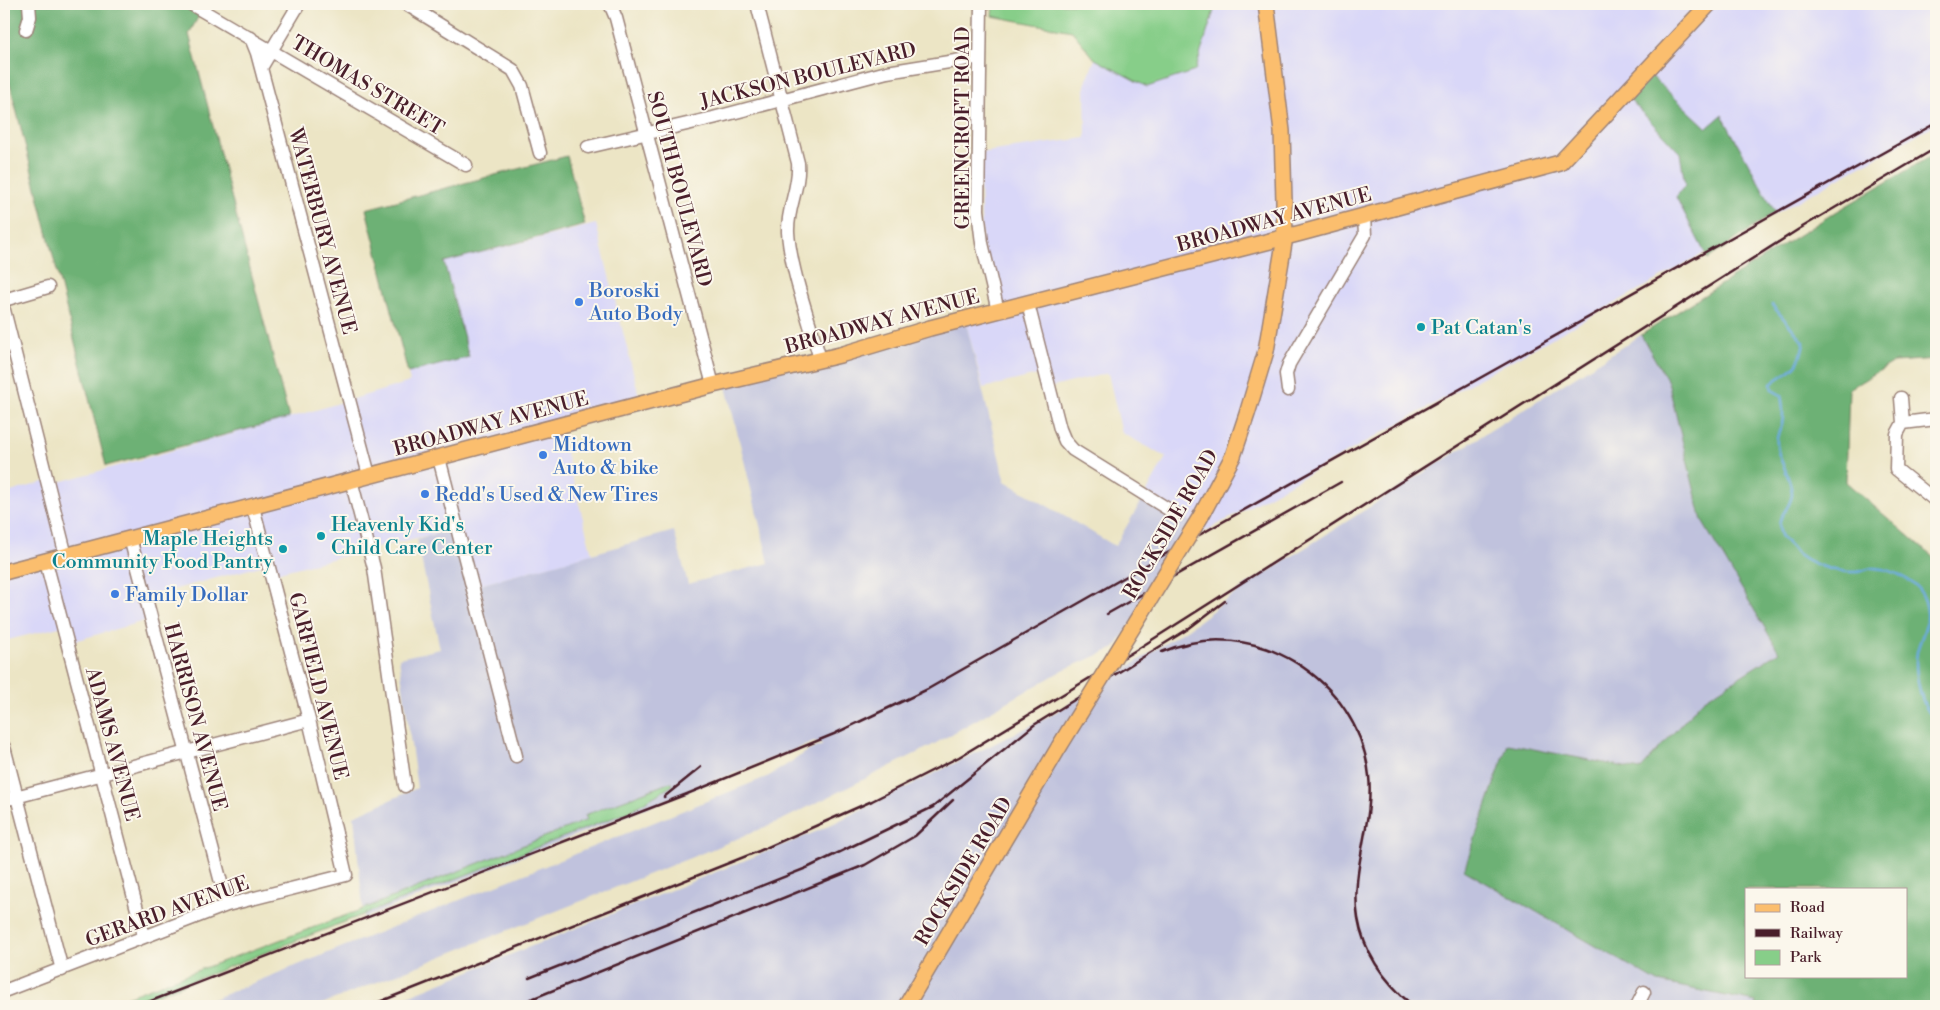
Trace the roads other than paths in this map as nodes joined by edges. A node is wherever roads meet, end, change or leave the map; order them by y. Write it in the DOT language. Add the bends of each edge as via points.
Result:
graph roads {
  1 [pos="29,4"];
  2 [pos="191,4"];
  3 [pos="299,4"];
  4 [pos="406,4"];
  5 [pos="610,4"];
  6 [pos="757,4"];
  7 [pos="981,4"];
  8 [pos="1266,4"];
  9 [pos="1709,4"];
  10 [pos="26,30"];
  11 [pos="251,38"];
  12 [pos="272,50"];
  13 [pos="980,57"];
  14 [pos="261,68"];
  15 [pos="782,99"];
  16 [pos="646,133"];
  17 [pos="588,147"];
  18 [pos="540,153"];
  19 [pos="466,165"];
  20 [pos="1364,216"];
  21 [pos="1285,237"];
  22 [pos="48,287"];
  23 [pos="4,300"];
  24 [pos="1028,304"];
  25 [pos="4,310"];
  26 [pos="998,311"];
  27 [pos="820,359"];
  28 [pos="713,385"];
  29 [pos="1288,390"];
  30 [pos="1901,398"];
  31 [pos="1936,419"];
  32 [pos="1903,423"];
  33 [pos="439,458"];
  34 [pos="369,475"];
  35 [pos="351,480"];
  36 [pos="1936,500"];
  37 [pos="253,507"];
  38 [pos="1176,514"];
  39 [pos="130,538"];
  40 [pos="66,556"];
  41 [pos="46,562"];
  42 [pos="4,572"];
  43 [pos="309,720"];
  44 [pos="4,747"];
  45 [pos="186,753"];
  46 [pos="516,756"];
  47 [pos="102,774"];
  48 [pos="405,786"];
  49 [pos="17,797"];
  50 [pos="4,800"];
  51 [pos="346,875"];
  52 [pos="227,905"];
  53 [pos="144,936"];
  54 [pos="62,970"];
  55 [pos="4,991"];
  56 [pos="1644,992"];
  57 [pos="906,1006"];
  58 [pos="1636,1006"];
  1 -- 10 [label="street"];
  2 -- 11 [label="street, THOMAS STREET"];
  3 -- 12 [label="street"];
  4 -- 18 [label="street" via="513,70 522,86"];
  5 -- 16 [label="street, SOUTH BOULEVARD"];
  6 -- 15 [label="street"];
  7 -- 13 [label="street, GREENCROFT ROAD"];
  8 -- 21 [label="main road, ROCKSIDE ROAD" via="1282,132"];
  9 -- 20 [label="main road, BROADWAY AVENUE" via="1560,163"];
  11 -- 12 [label="street, THOMAS STREET"];
  11 -- 14 [label="street, THOMAS STREET"];
  12 -- 14 [label="street"];
  12 -- 19 [label="street, THOMAS STREET"];
  13 -- 15 [label="street, JACKSON BOULEVARD" via="887,72"];
  13 -- 26 [label="street, GREENCROFT ROAD" via="978,210"];
  14 -- 34 [label="street, WATERBURY AVENUE"];
  15 -- 16 [label="street, JACKSON BOULEVARD"];
  15 -- 27 [label="street" via="799,174 789,213 788,232"];
  16 -- 17 [label="street, JACKSON BOULEVARD"];
  16 -- 28 [label="street, SOUTH BOULEVARD"];
  20 -- 21 [label="main road, BROADWAY AVENUE"];
  20 -- 29 [label="street" via="1364,235 1289,364 1286,374"];
  21 -- 24 [label="main road, BROADWAY AVENUE"];
  21 -- 57 [label="main road, ROCKSIDE ROAD, bridge" via="1266,351 1233,456 1201,516"];
  22 -- 23 [label="street"];
  24 -- 26 [label="main road, BROADWAY AVENUE"];
  24 -- 38 [label="street" via="1065,441 1073,450"];
  25 -- 40 [label="street"];
  26 -- 27 [label="main road, BROADWAY AVENUE"];
  27 -- 28 [label="main road, BROADWAY AVENUE"];
  28 -- 33 [label="main road, BROADWAY AVENUE"];
  30 -- 32 [label="street"];
  31 -- 32 [label="street"];
  32 -- 36 [label="street" via="1897,434 1896,469"];
  33 -- 34 [label="main road, BROADWAY AVENUE"];
  33 -- 46 [label="street"];
  34 -- 35 [label="main road, BROADWAY AVENUE"];
  35 -- 37 [label="main road, BROADWAY AVENUE"];
  35 -- 48 [label="street" via="374,568"];
  37 -- 39 [label="main road, BROADWAY AVENUE"];
  37 -- 43 [label="street, GARFIELD AVENUE"];
  39 -- 40 [label="main road, BROADWAY AVENUE"];
  39 -- 45 [label="street, HARRISON AVENUE"];
  40 -- 41 [label="main road, BROADWAY AVENUE"];
  41 -- 42 [label="main road, BROADWAY AVENUE"];
  41 -- 47 [label="street, ADAMS AVENUE"];
  43 -- 45 [label="street"];
  43 -- 51 [label="street, GARFIELD AVENUE"];
  44 -- 49 [label="street"];
  45 -- 47 [label="street"];
  45 -- 52 [label="street, HARRISON AVENUE"];
  47 -- 49 [label="street"];
  47 -- 53 [label="street, ADAMS AVENUE"];
  49 -- 50 [label="street"];
  49 -- 54 [label="street"];
  51 -- 52 [label="street, GERARD AVENUE"];
  52 -- 53 [label="street, GERARD AVENUE"];
  53 -- 54 [label="street, GERARD AVENUE"];
  54 -- 55 [label="street, GERARD AVENUE"];
  56 -- 58 [label="street"];
}
